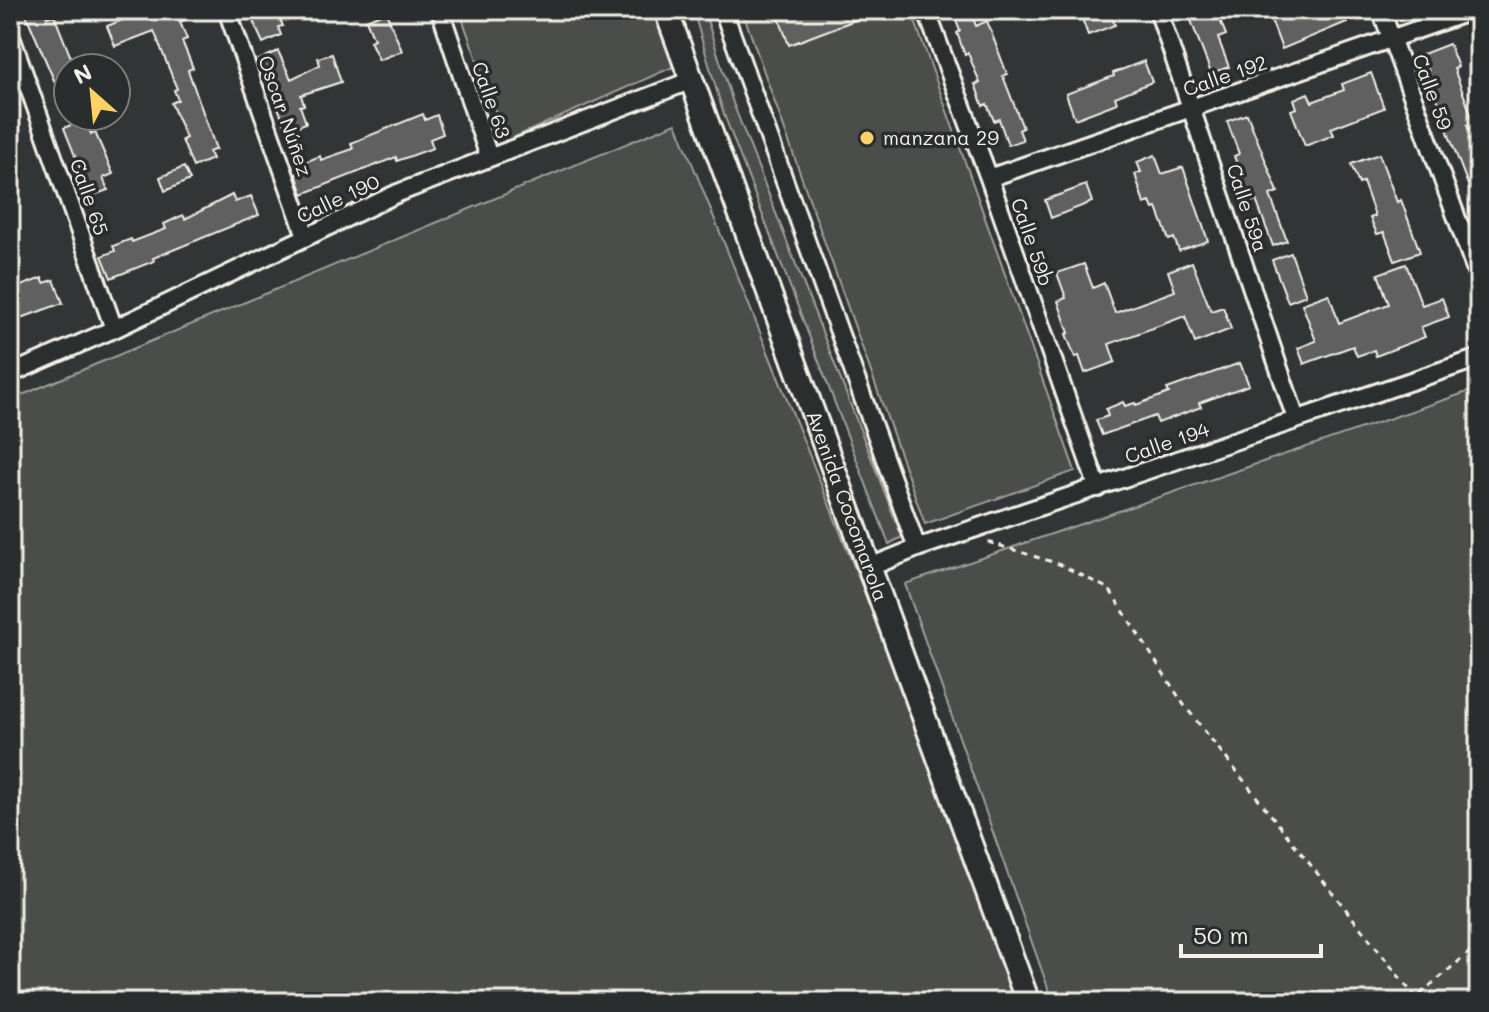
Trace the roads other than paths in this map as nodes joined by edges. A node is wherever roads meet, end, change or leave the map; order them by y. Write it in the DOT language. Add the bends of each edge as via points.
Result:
graph roads {
  1 [pos="227,10"];
  2 [pos="440,10"];
  3 [pos="666,10"];
  4 [pos="723,10"];
  5 [pos="926,10"];
  6 [pos="1158,10"];
  7 [pos="1381,10"];
  8 [pos="1474,10"];
  9 [pos="10,34"];
  10 [pos="1391,39"];
  11 [pos="692,80"];
  12 [pos="1193,108"];
  13 [pos="489,157"];
  14 [pos="989,178"];
  15 [pos="306,236"];
  16 [pos="1479,279"];
  17 [pos="114,329"];
  18 [pos="1479,358"];
  19 [pos="10,374"];
  20 [pos="1296,419"];
  21 [pos="1098,488"];
  22 [pos="917,548"];
  23 [pos="870,567"];
  24 [pos="1028,1002"];
  1 -- 15 [label="street, Oscar Núñez"];
  2 -- 13 [label="street, Calle 63"];
  3 -- 11 [label="main road, Avenida Cocomarola"];
  4 -- 22 [label="street"];
  5 -- 14 [label="street, Calle 59b"];
  6 -- 12 [label="street, Calle 59a"];
  7 -- 10 [label="street, Calle 59"];
  8 -- 10 [label="street, Calle 192"];
  9 -- 17 [label="street, Calle 65"];
  10 -- 12 [label="street, Calle 192"];
  10 -- 16 [label="street, Calle 59"];
  11 -- 13 [label="street, Calle 190"];
  11 -- 23 [label="main road, Avenida Cocomarola"];
  12 -- 14 [label="street, Calle 192"];
  12 -- 20 [label="street, Calle 59a"];
  13 -- 15 [label="street, Calle 190"];
  14 -- 21 [label="street, Calle 59b"];
  15 -- 17 [label="street, Calle 190"];
  17 -- 19 [label="street, Calle 190"];
  18 -- 20 [label="street, Calle 194"];
  20 -- 21 [label="street, Calle 194"];
  21 -- 22 [label="street, Calle 194"];
  22 -- 23 [label="street, Calle 194"];
  23 -- 24 [label="main road, Avenida Cocomarola"];
}
